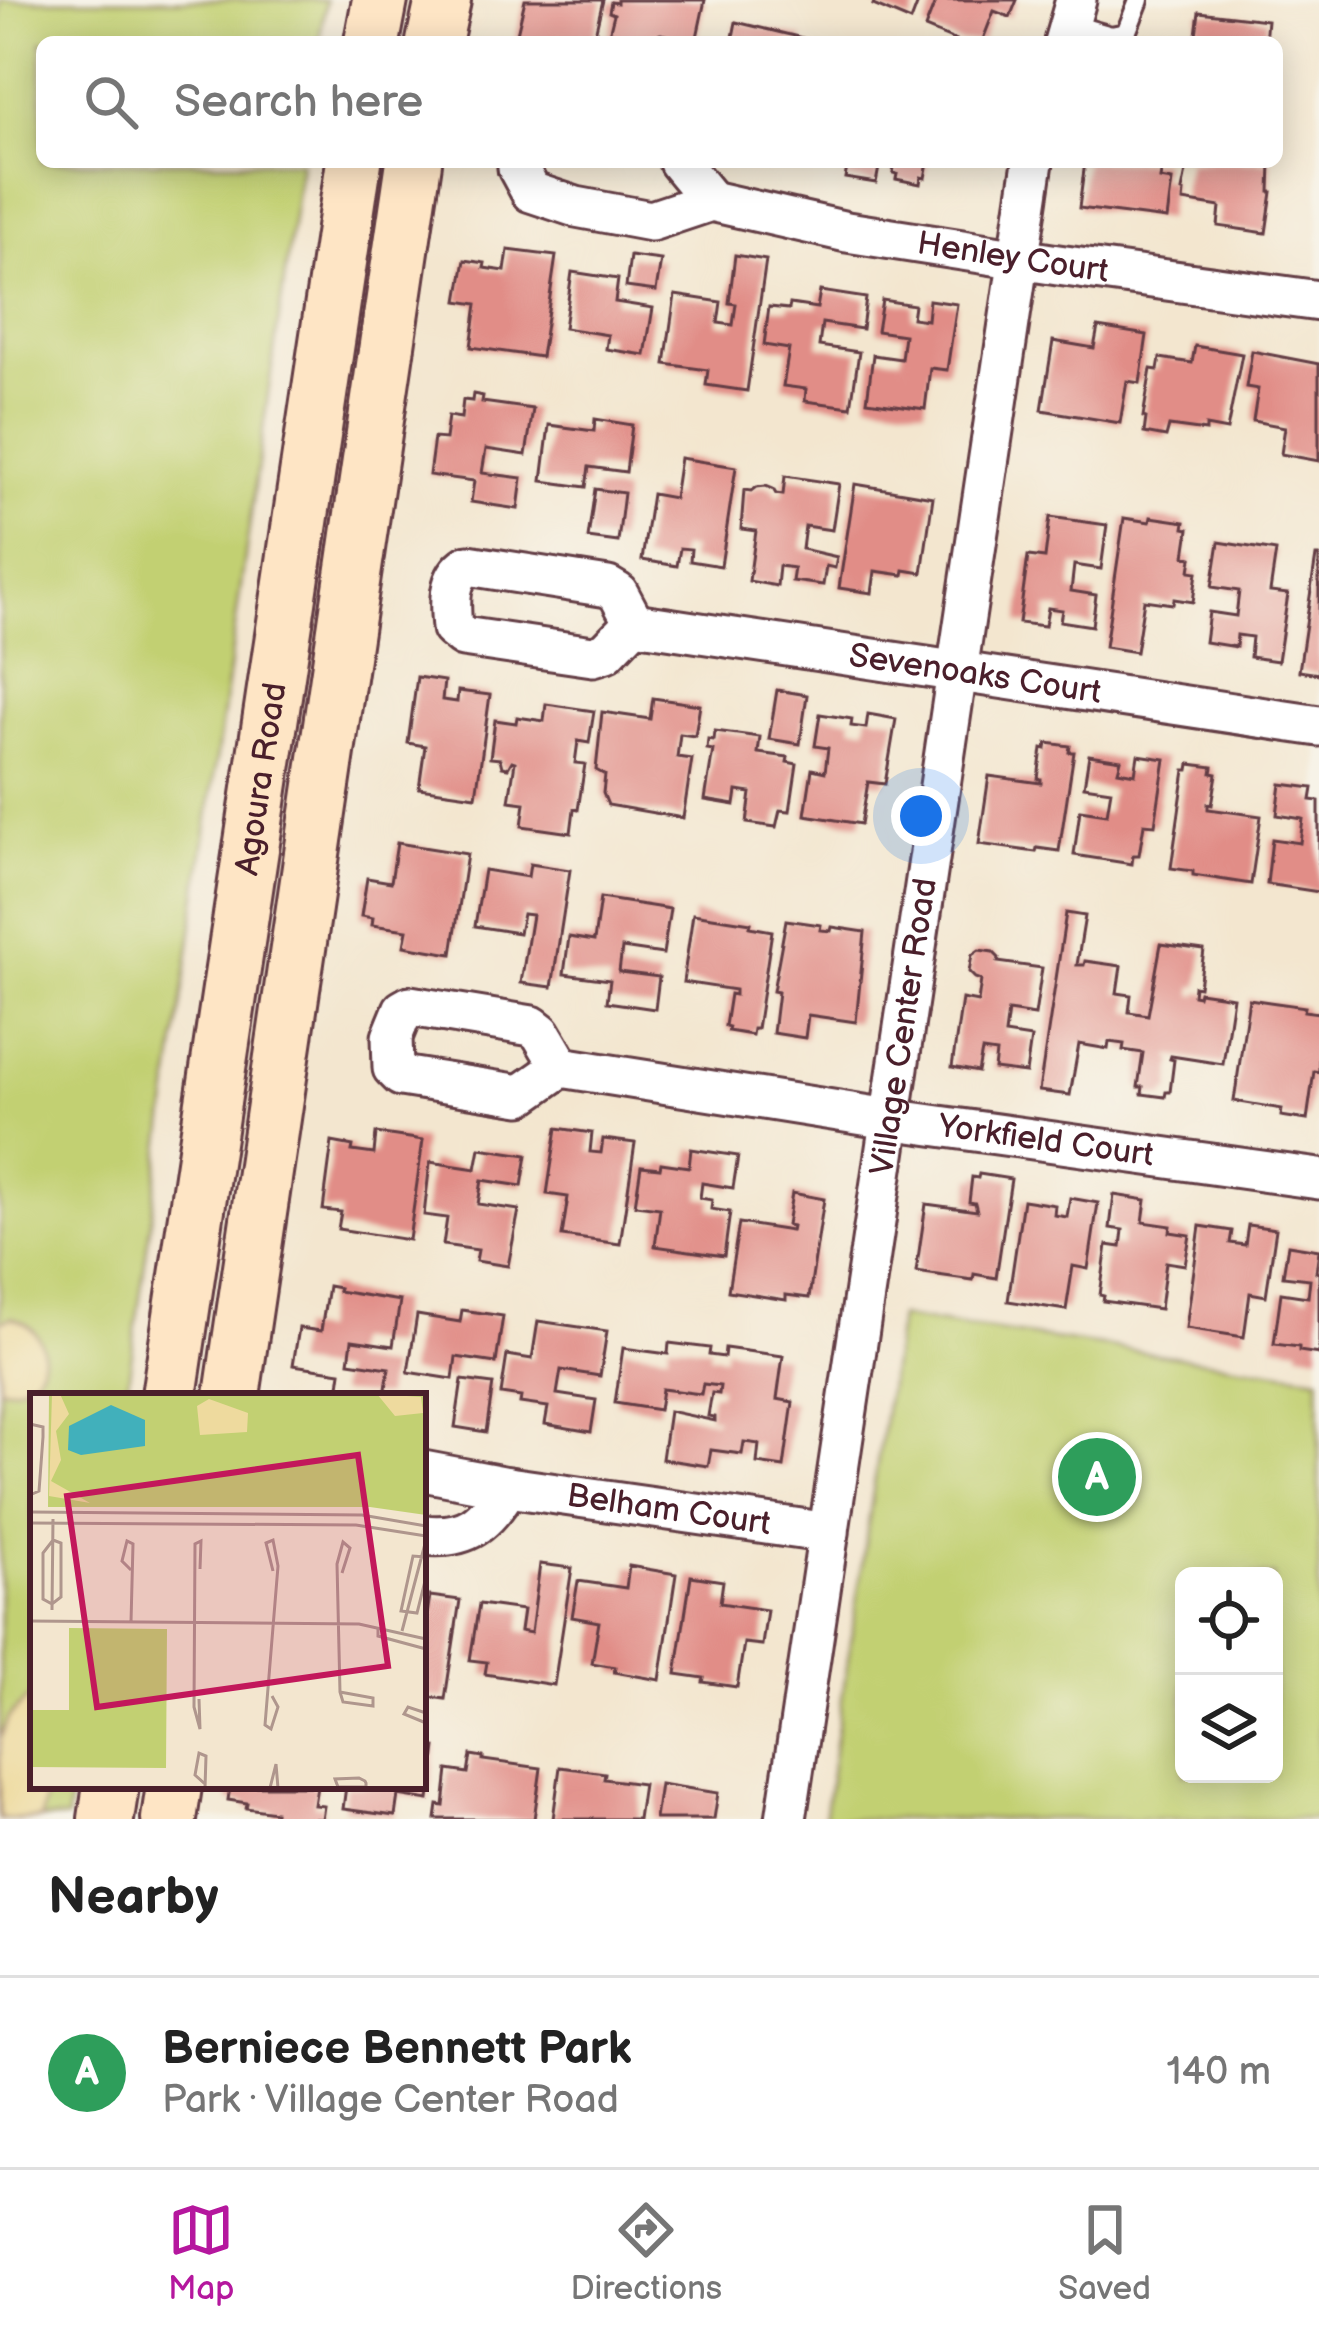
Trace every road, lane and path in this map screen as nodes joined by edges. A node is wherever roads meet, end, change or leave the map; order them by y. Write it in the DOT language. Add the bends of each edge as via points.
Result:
graph roads {
  1 [pos="380,0"];
  2 [pos="443,0"];
  3 [pos="1139,0"];
  4 [pos="1070,22"];
  5 [pos="373,36"];
  6 [pos="435,36"];
  7 [pos="353,168"];
  8 [pos="413,168"];
  9 [pos="518,168"];
  10 [pos="684,168"];
  11 [pos="1032,168"];
  12 [pos="710,201"];
  13 [pos="1017,258"];
  14 [pos="1319,301"];
  15 [pos="634,623"];
  16 [pos="956,673"];
  17 [pos="1319,726"];
  18 [pos="561,1067"];
  19 [pos="890,1119"];
  20 [pos="1319,1179"];
  21 [pos="169,1393"];
  22 [pos="232,1393"];
  23 [pos="426,1472"];
  24 [pos="508,1487"];
  25 [pos="829,1533"];
  26 [pos="426,1535"];
  27 [pos="111,1789"];
  28 [pos="174,1789"];
  29 [pos="106,1819"];
  30 [pos="170,1819"];
  31 [pos="786,1819"];
  1 -- 5 [label="main road"];
  2 -- 6 [label="main road"];
  3 -- 4 [label="lane" via="1126,33"];
  7 -- 21 [label="main road, Agoura Road"];
  8 -- 22 [label="main road, Agoura Road"];
  9 -- 12 [label="street" via="531,192 651,220"];
  10 -- 12 [label="street"];
  11 -- 13 [label="street, Village Center Road"];
  12 -- 13 [label="street, Henley Court"];
  13 -- 14 [label="street, Henley Court"];
  13 -- 16 [label="street, Village Center Road"];
  15 -- 16 [label="street, Sevenoaks Court"];
  16 -- 17 [label="street, Sevenoaks Court"];
  16 -- 19 [label="street, Village Center Road"];
  18 -- 19 [label="street, Yorkfield Court"];
  19 -- 20 [label="street, Yorkfield Court"];
  19 -- 25 [label="street, Village Center Road"];
  23 -- 24 [label="street, Belham Court"];
  24 -- 25 [label="street, Belham Court"];
  24 -- 26 [label="street" via="470,1530"];
  25 -- 31 [label="street, Village Center Road"];
  27 -- 29 [label="main road"];
  28 -- 30 [label="main road"];
}
